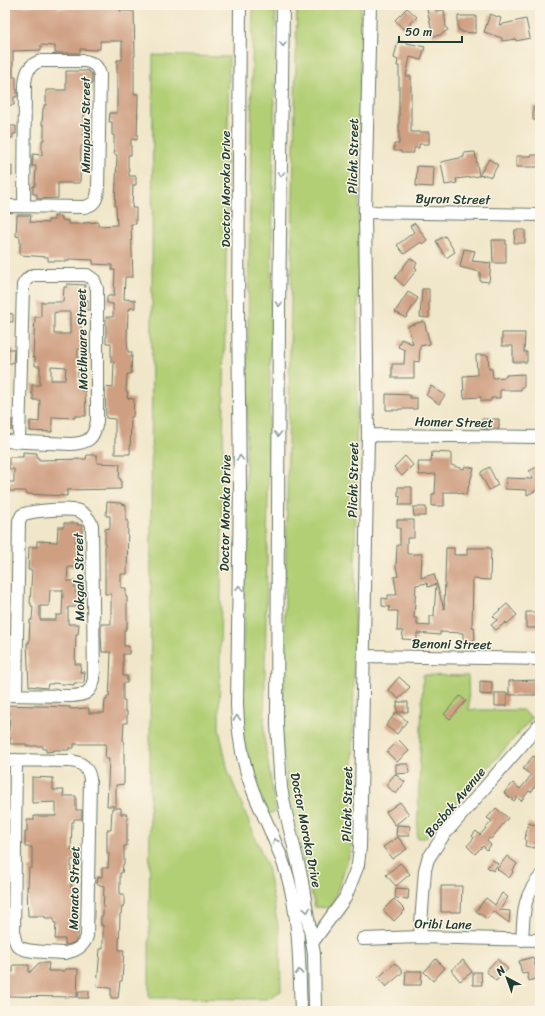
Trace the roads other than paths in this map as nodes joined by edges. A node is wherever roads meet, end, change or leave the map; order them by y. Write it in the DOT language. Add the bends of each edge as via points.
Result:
graph roads {
  1 [pos="240,5"];
  2 [pos="283,5"];
  3 [pos="370,5"];
  4 [pos="5,206"];
  5 [pos="24,206"];
  6 [pos="365,212"];
  7 [pos="540,215"];
  8 [pos="368,435"];
  9 [pos="540,437"];
  10 [pos="5,441"];
  11 [pos="19,441"];
  12 [pos="364,656"];
  13 [pos="540,659"];
  14 [pos="11,695"];
  15 [pos="540,724"];
  16 [pos="11,760"];
  17 [pos="540,877"];
  18 [pos="420,937"];
  19 [pos="363,939"];
  20 [pos="522,940"];
  21 [pos="540,940"];
  22 [pos="312,943"];
  23 [pos="300,1011"];
  24 [pos="315,1011"];
  23 -- 1 [label="street, Doctor Moroka Drive, one-way" via="298,937 292,895 280,853 247,776 237,728"];
  2 -- 22 [label="street, Doctor Moroka Drive, one-way" via="277,725 281,788 301,876"];
  3 -- 6 [label="street, Plicht Street"];
  4 -- 5 [label="street, Mmupudu Street"];
  5 -- 5 [label="street, Mmupudu Street" via="84,208 95,203 98,197 100,75 91,62 41,61 35,62 28,70 25,84"];
  6 -- 7 [label="street, Byron Street"];
  6 -- 8 [label="street, Plicht Street"];
  8 -- 9 [label="street, Homer Street"];
  8 -- 12 [label="street, Plicht Street"];
  10 -- 11 [label="street, Motlhware Street"];
  11 -- 11 [label="street, Motlhware Street" via="80,443 87,441 96,429 97,289 94,280 87,275 34,275 23,285"];
  12 -- 13 [label="street, Benoni Street"];
  12 -- 22 [label="street, Plicht Street" via="358,865 345,898"];
  14 -- 14 [label="street, Mokgalo Street" via="80,695 89,692 93,686 92,525 88,516 77,511 33,511 22,515 19,521"];
  15 -- 18 [label="street, Bosbok Avenue" via="443,836 428,859"];
  16 -- 16 [label="street, Monato Street" via="78,762 83,764 89,773 87,936 82,946 71,952 26,950 17,946 14,935"];
  17 -- 20 [label="street" via="526,897"];
  18 -- 19 [label="street, Oribi Lane"];
  18 -- 20 [label="street, Oribi Lane"];
  20 -- 21 [label="street, Oribi Lane"];
  22 -- 24 [label="street, Doctor Moroka Drive"];
}
